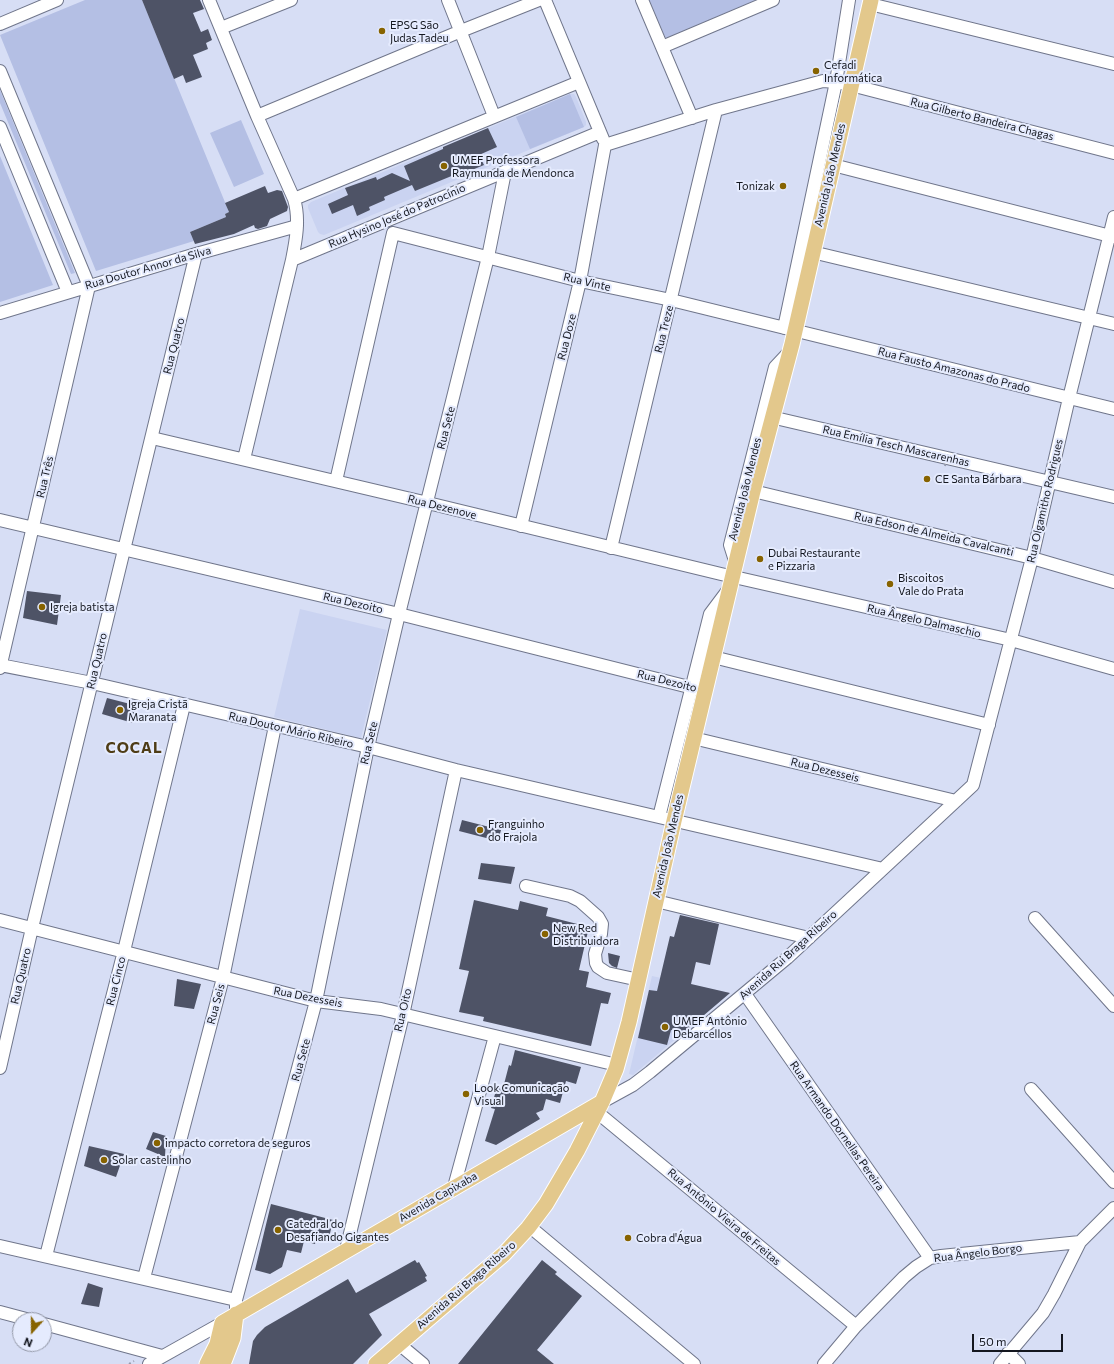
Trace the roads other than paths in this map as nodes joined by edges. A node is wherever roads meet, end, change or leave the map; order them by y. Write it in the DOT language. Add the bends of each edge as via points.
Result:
graph roads {
  1 [pos="58,0"];
  2 [pos="209,0"];
  3 [pos="291,0"];
  4 [pos="448,0"];
  5 [pos="539,0"];
  6 [pos="544,0"];
  7 [pos="642,0"];
  8 [pos="849,0"];
  9 [pos="766,1"];
  10 [pos="871,2"];
  11 [pos="1,22"];
  12 [pos="221,28"];
  13 [pos="461,31"];
  14 [pos="662,47"];
  15 [pos="1114,64"];
  16 [pos="0,71"];
  17 [pos="579,82"];
  18 [pos="843,84"];
  19 [pos="716,110"];
  20 [pos="257,116"];
  21 [pos="494,116"];
  22 [pos="692,118"];
  23 [pos="0,127"];
  24 [pos="600,132"];
  25 [pos="605,146"];
  26 [pos="1114,153"];
  27 [pos="833,165"];
  28 [pos="504,172"];
  29 [pos="294,199"];
  30 [pos="1114,217"];
  31 [pos="388,220"];
  32 [pos="297,226"];
  33 [pos="393,233"];
  34 [pos="1112,236"];
  35 [pos="812,252"];
  36 [pos="196,254"];
  37 [pos="488,256"];
  38 [pos="292,260"];
  39 [pos="580,281"];
  40 [pos="89,286"];
  41 [pos="68,292"];
  42 [pos="671,300"];
  43 [pos="0,313"];
  44 [pos="1090,318"];
  45 [pos="1114,324"];
  46 [pos="789,330"];
  47 [pos="790,350"];
  48 [pos="1069,398"];
  49 [pos="1114,409"];
  50 [pos="772,417"];
  51 [pos="152,438"];
  52 [pos="244,459"];
  53 [pos="336,481"];
  54 [pos="1049,482"];
  55 [pos="753,491"];
  56 [pos="1114,497"];
  57 [pos="428,503"];
  58 [pos="0,520"];
  59 [pos="521,526"];
  60 [pos="33,528"];
  61 [pos="611,548"];
  62 [pos="124,550"];
  63 [pos="1032,558"];
  64 [pos="732,577"];
  65 [pos="1114,582"];
  66 [pos="400,614"];
  67 [pos="1011,640"];
  68 [pos="713,656"];
  69 [pos="0,666"];
  70 [pos="1114,668"];
  71 [pos="92,683"];
  72 [pos="698,689"];
  73 [pos="184,705"];
  74 [pos="989,725"];
  75 [pos="275,726"];
  76 [pos="693,738"];
  77 [pos="368,748"];
  78 [pos="456,770"];
  79 [pos="973,785"];
  80 [pos="956,801"];
  81 [pos="666,819"];
  82 [pos="883,869"];
  83 [pos="526,886"];
  84 [pos="656,902"];
  85 [pos="1035,918"];
  86 [pos="0,920"];
  87 [pos="32,928"];
  88 [pos="809,938"];
  89 [pos="124,951"];
  90 [pos="223,978"];
  91 [pos="638,980"];
  92 [pos="745,994"];
  93 [pos="316,1001"];
  94 [pos="1114,1006"];
  95 [pos="6,1014"];
  96 [pos="402,1015"];
  97 [pos="495,1036"];
  98 [pos="617,1065"];
  99 [pos="0,1068"];
  100 [pos="1031,1088"];
  101 [pos="597,1107"];
  102 [pos="1114,1182"];
  103 [pos="454,1187"];
  104 [pos="1114,1208"];
  105 [pos="530,1226"];
  106 [pos="1080,1242"];
  107 [pos="0,1246"];
  108 [pos="346,1250"];
  109 [pos="46,1256"];
  110 [pos="930,1258"];
  111 [pos="144,1278"];
  112 [pos="236,1307"];
  113 [pos="0,1312"];
  114 [pos="12,1315"];
  115 [pos="222,1323"];
  116 [pos="52,1326"];
  117 [pos="856,1326"];
  118 [pos="234,1333"];
  119 [pos="399,1344"];
  120 [pos="1008,1353"];
  121 [pos="162,1356"];
  122 [pos="149,1364"];
  123 [pos="207,1364"];
  124 [pos="223,1364"];
  125 [pos="230,1364"];
  126 [pos="376,1364"];
  127 [pos="424,1364"];
  128 [pos="694,1364"];
  129 [pos="824,1364"];
  130 [pos="1000,1364"];
  131 [pos="1018,1364"];
  1 -- 11 [label="street"];
  2 -- 12 [label="street"];
  3 -- 12 [label="street"];
  4 -- 13 [label="street"];
  5 -- 13 [label="street"];
  6 -- 17 [label="street"];
  7 -- 14 [label="street"];
  8 -- 18 [label="street"];
  9 -- 14 [label="street"];
  10 -- 15 [label="street"];
  10 -- 18 [label="main road, Avenida João Mendes"];
  12 -- 20 [label="street"];
  13 -- 20 [label="street"];
  13 -- 21 [label="street"];
  14 -- 22 [label="street"];
  16 -- 40 [label="street"];
  17 -- 21 [label="street"];
  17 -- 24 [label="street"];
  18 -- 19 [label="street, Rua Gilberto Bandeira Chagas" via="823,81"];
  18 -- 26 [label="street, Rua Gilberto Bandeira Chagas"];
  18 -- 27 [label="main road, Avenida João Mendes"];
  18 -- 46 [label="street, Avenida João Mendes"];
  19 -- 22 [label="street, Rua Gilberto Bandeira Chagas"];
  19 -- 42 [label="street, Rua Treze"];
  20 -- 29 [label="street"];
  21 -- 29 [label="street"];
  22 -- 25 [label="street, Rua Gilberto Bandeira Chagas"];
  23 -- 41 [label="street"];
  24 -- 25 [label="street"];
  24 -- 28 [label="street, Rua Hysino José do Patrocínio"];
  25 -- 39 [label="street, Rua Doze"];
  27 -- 34 [label="street"];
  27 -- 35 [label="main road, Avenida João Mendes"];
  28 -- 31 [label="street, Rua Hysino José do Patrocínio"];
  28 -- 37 [label="street, Rua Sete"];
  29 -- 32 [label="street"];
  30 -- 34 [label="street, Rua Olgamitho Rodrigues"];
  31 -- 33 [label="street"];
  31 -- 38 [label="street, Rua Hysino José do Patrocínio"];
  32 -- 36 [label="street, Rua Doutor Annor da Silva"];
  32 -- 38 [label="street"];
  33 -- 37 [label="street, Rua Vinte"];
  33 -- 53 [label="street"];
  34 -- 44 [label="street, Rua Olgamitho Rodrigues"];
  35 -- 44 [label="street"];
  35 -- 46 [label="main road, Avenida João Mendes"];
  36 -- 40 [label="street, Rua Doutor Annor da Silva"];
  36 -- 51 [label="street, Rua Quatro"];
  37 -- 39 [label="street, Rua Vinte"];
  37 -- 57 [label="street, Rua Sete"];
  38 -- 52 [label="street"];
  39 -- 42 [label="street, Rua Vinte"];
  39 -- 59 [label="street, Rua Doze"];
  40 -- 41 [label="street, Rua Doutor Annor da Silva"];
  40 -- 60 [label="street, Rua Três"];
  41 -- 43 [label="street, Rua Doutor Annor da Silva"];
  42 -- 46 [label="street, Rua Vinte"];
  42 -- 61 [label="street, Rua Treze"];
  44 -- 45 [label="street"];
  44 -- 48 [label="street, Rua Olgamitho Rodrigues"];
  46 -- 47 [label="main road, Avenida João Mendes"];
  46 -- 48 [label="street, Rua Fausto Amazonas do Prado"];
  47 -- 50 [label="main road, Avenida João Mendes"];
  47 -- 64 [label="street, Avenida João Mendes" via="775,367 730,545"];
  48 -- 49 [label="street, Rua Fausto Amazonas do Prado"];
  48 -- 54 [label="street, Rua Olgamitho Rodrigues"];
  50 -- 54 [label="street, Rua Emília Tesch Mascarenhas"];
  50 -- 55 [label="main road, Avenida João Mendes"];
  51 -- 52 [label="street, Rua Dezenove"];
  51 -- 62 [label="street, Rua Quatro"];
  52 -- 53 [label="street, Rua Dezenove"];
  53 -- 57 [label="street, Rua Dezenove"];
  54 -- 56 [label="street, Rua Emília Tesch Mascarenhas"];
  54 -- 63 [label="street, Rua Olgamitho Rodrigues"];
  55 -- 63 [label="street, Rua Edson de Almeida Cavalcanti"];
  55 -- 64 [label="main road, Avenida João Mendes"];
  57 -- 59 [label="street, Rua Dezenove"];
  57 -- 66 [label="street, Rua Sete"];
  58 -- 60 [label="street, Rua Dezoito"];
  59 -- 61 [label="street, Rua Dezenove"];
  60 -- 62 [label="street, Rua Dezoito"];
  60 -- 69 [label="street, Rua Três"];
  61 -- 64 [label="street, Rua Dezenove"];
  62 -- 66 [label="street, Rua Dezoito"];
  62 -- 71 [label="street, Rua Quatro"];
  63 -- 65 [label="street, Rua Edson de Almeida Cavalcanti"];
  63 -- 67 [label="street, Rua Olgamitho Rodrigues"];
  64 -- 67 [label="street, Rua Ângelo Dalmaschio"];
  64 -- 68 [label="main road, Avenida João Mendes"];
  64 -- 72 [label="street, Avenida João Mendes" via="710,614"];
  66 -- 72 [label="street, Rua Dezoito"];
  66 -- 77 [label="street, Rua Sete"];
  67 -- 70 [label="street, Rua Ângelo Dalmaschio"];
  67 -- 74 [label="street, Rua Olgamitho Rodrigues"];
  68 -- 72 [label="main road, Avenida João Mendes"];
  68 -- 74 [label="street"];
  69 -- 71 [label="street, Rua Doutor Mário Ribeiro"];
  71 -- 73 [label="street, Rua Doutor Mário Ribeiro"];
  71 -- 87 [label="street, Rua Quatro"];
  72 -- 76 [label="main road, Avenida João Mendes"];
  72 -- 81 [label="street, Avenida João Mendes"];
  73 -- 75 [label="street, Rua Doutor Mário Ribeiro"];
  73 -- 89 [label="street, Rua Cinco"];
  74 -- 79 [label="street, Rua Olgamitho Rodrigues"];
  75 -- 77 [label="street, Rua Doutor Mário Ribeiro"];
  75 -- 90 [label="street, Rua Seis"];
  76 -- 80 [label="street, Rua Dezesseis"];
  76 -- 81 [label="main road, Avenida João Mendes"];
  77 -- 78 [label="street, Rua Doutor Mário Ribeiro"];
  77 -- 93 [label="street, Rua Sete"];
  78 -- 81 [label="street, Rua Doutor Mário Ribeiro"];
  78 -- 96 [label="street, Rua Oito"];
  79 -- 80 [label="street, Avenida Rui Braga Ribeiro"];
  80 -- 82 [label="street, Avenida Rui Braga Ribeiro"];
  81 -- 82 [label="street, Rua Doutor Mário Ribeiro"];
  81 -- 84 [label="main road, Avenida João Mendes"];
  82 -- 88 [label="street, Avenida Rui Braga Ribeiro"];
  83 -- 91 [label="street" via="570,896 580,901 602,924 595,954 598,967 607,973"];
  84 -- 88 [label="street"];
  84 -- 91 [label="main road, Avenida João Mendes"];
  85 -- 94 [label="street"];
  86 -- 87 [label="street, Rua Dezesseis"];
  87 -- 89 [label="street, Rua Dezesseis"];
  87 -- 95 [label="street, Rua Quatro"];
  88 -- 92 [label="street, Avenida Rui Braga Ribeiro"];
  89 -- 90 [label="street, Rua Dezesseis"];
  89 -- 109 [label="street, Rua Cinco"];
  90 -- 93 [label="street, Rua Dezesseis"];
  90 -- 111 [label="street, Rua Seis"];
  91 -- 98 [label="main road, Avenida João Mendes" via="624,1046"];
  92 -- 101 [label="street, Avenida Rui Braga Ribeiro" via="650,1072"];
  92 -- 110 [label="street, Rua Armando Dornellas Pereira"];
  93 -- 96 [label="street, Rua Dezesseis" via="380,1009"];
  93 -- 112 [label="street, Rua Sete"];
  95 -- 99 [label="street, Rua Quatro"];
  96 -- 97 [label="street, Rua Dezesseis"];
  96 -- 108 [label="street, Rua Oito"];
  97 -- 98 [label="street, Rua Dezesseis"];
  97 -- 103 [label="street"];
  98 -- 101 [label="main road, Avenida João Mendes"];
  100 -- 102 [label="street"];
  101 -- 103 [label="main road, Avenida Capixaba"];
  101 -- 105 [label="main road, Avenida Rui Braga Ribeiro" via="563,1176"];
  101 -- 117 [label="street, Rua Antônio Vieira de Freitas"];
  103 -- 108 [label="main road, Avenida Capixaba"];
  104 -- 106 [label="street"];
  105 -- 119 [label="main road, Avenida Rui Braga Ribeiro" via="504,1254"];
  105 -- 128 [label="street"];
  106 -- 110 [label="street, Rua Ângelo Borgo"];
  106 -- 120 [label="street" via="1043,1313"];
  107 -- 109 [label="street"];
  108 -- 112 [label="main road, Avenida Capixaba"];
  109 -- 111 [label="street"];
  110 -- 117 [label="street, Rua Ângelo Borgo" via="904,1277"];
  111 -- 112 [label="street"];
  112 -- 115 [label="main road, Avenida Capixaba"];
  112 -- 118 [label="main road"];
  113 -- 114 [label="street"];
  115 -- 121 [label="street, Avenida Capixaba"];
  115 -- 123 [label="main road" via="217,1344"];
  116 -- 121 [label="street"];
  117 -- 129 [label="street, Rua Ângelo Borgo"];
  118 -- 124 [label="main road"];
  118 -- 125 [label="street"];
  119 -- 126 [label="main road, Avenida Rui Braga Ribeiro"];
  119 -- 127 [label="street"];
  120 -- 130 [label="street"];
  120 -- 131 [label="street"];
  121 -- 122 [label="street, Avenida Capixaba"];
}
